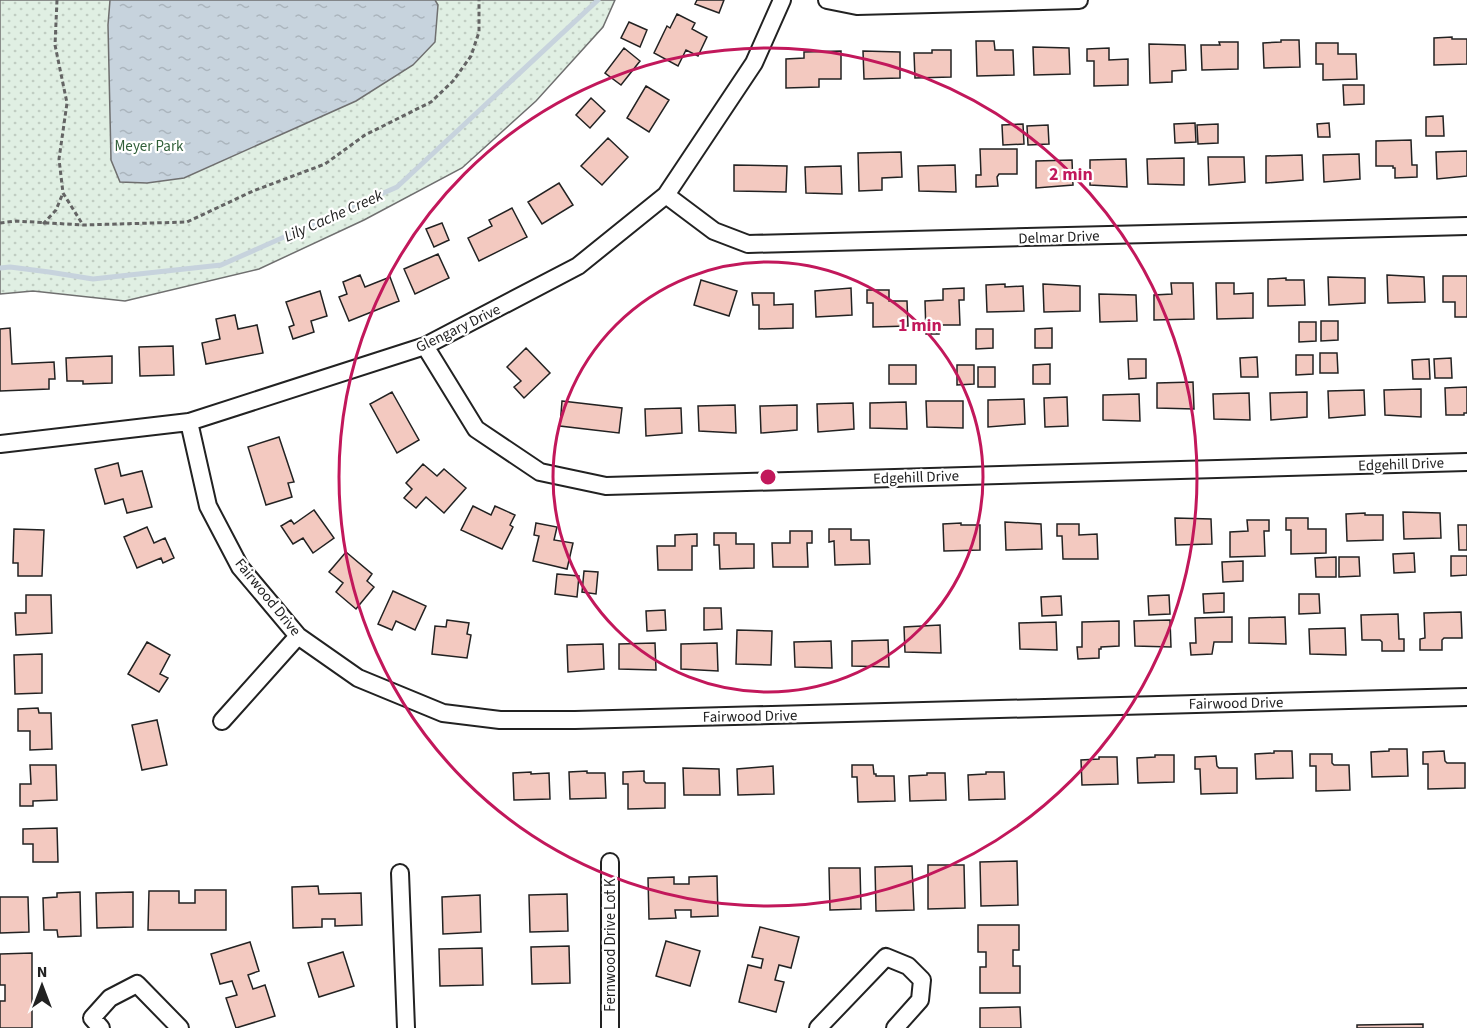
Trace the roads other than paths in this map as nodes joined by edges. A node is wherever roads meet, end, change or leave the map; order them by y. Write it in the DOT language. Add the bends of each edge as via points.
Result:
graph roads {
  1 [pos="782,0"];
  2 [pos="827,0"];
  3 [pos="1079,0"];
  4 [pos="666,195"];
  5 [pos="1467,226"];
  6 [pos="425,346"];
  7 [pos="189,422"];
  8 [pos="0,444"];
  9 [pos="1467,462"];
  10 [pos="297,636"];
  11 [pos="1467,697"];
  12 [pos="222,721"];
  13 [pos="610,862"];
  14 [pos="400,873"];
  15 [pos="101,1028"];
  16 [pos="180,1028"];
  17 [pos="406,1028"];
  18 [pos="610,1028"];
  19 [pos="819,1028"];
  20 [pos="895,1028"];
  1 -- 4 [label="street, Glengary Drive" via="754,63"];
  2 -- 3 [label="street" via="857,6"];
  4 -- 5 [label="street, Delmar Drive" via="714,231 748,244"];
  4 -- 6 [label="street, Glengary Drive" via="578,267"];
  6 -- 7 [label="street, Glengary Drive"];
  6 -- 9 [label="street, Edgehill Drive" via="476,429 540,472 606,486"];
  7 -- 8 [label="street, Glengary Drive"];
  7 -- 10 [label="street, Fairwood Drive" via="208,506 240,567"];
  10 -- 11 [label="street, Fairwood Drive" via="358,678 443,713 500,720"];
  10 -- 12 [label="street"];
  13 -- 18 [label="street, Fernwood Drive Lot K"];
  14 -- 17 [label="street"];
  15 -- 16 [label="street" via="92,1018 110,998 137,984"];
  19 -- 20 [label="street" via="886,957 908,966 922,980 920,1000"];
}
